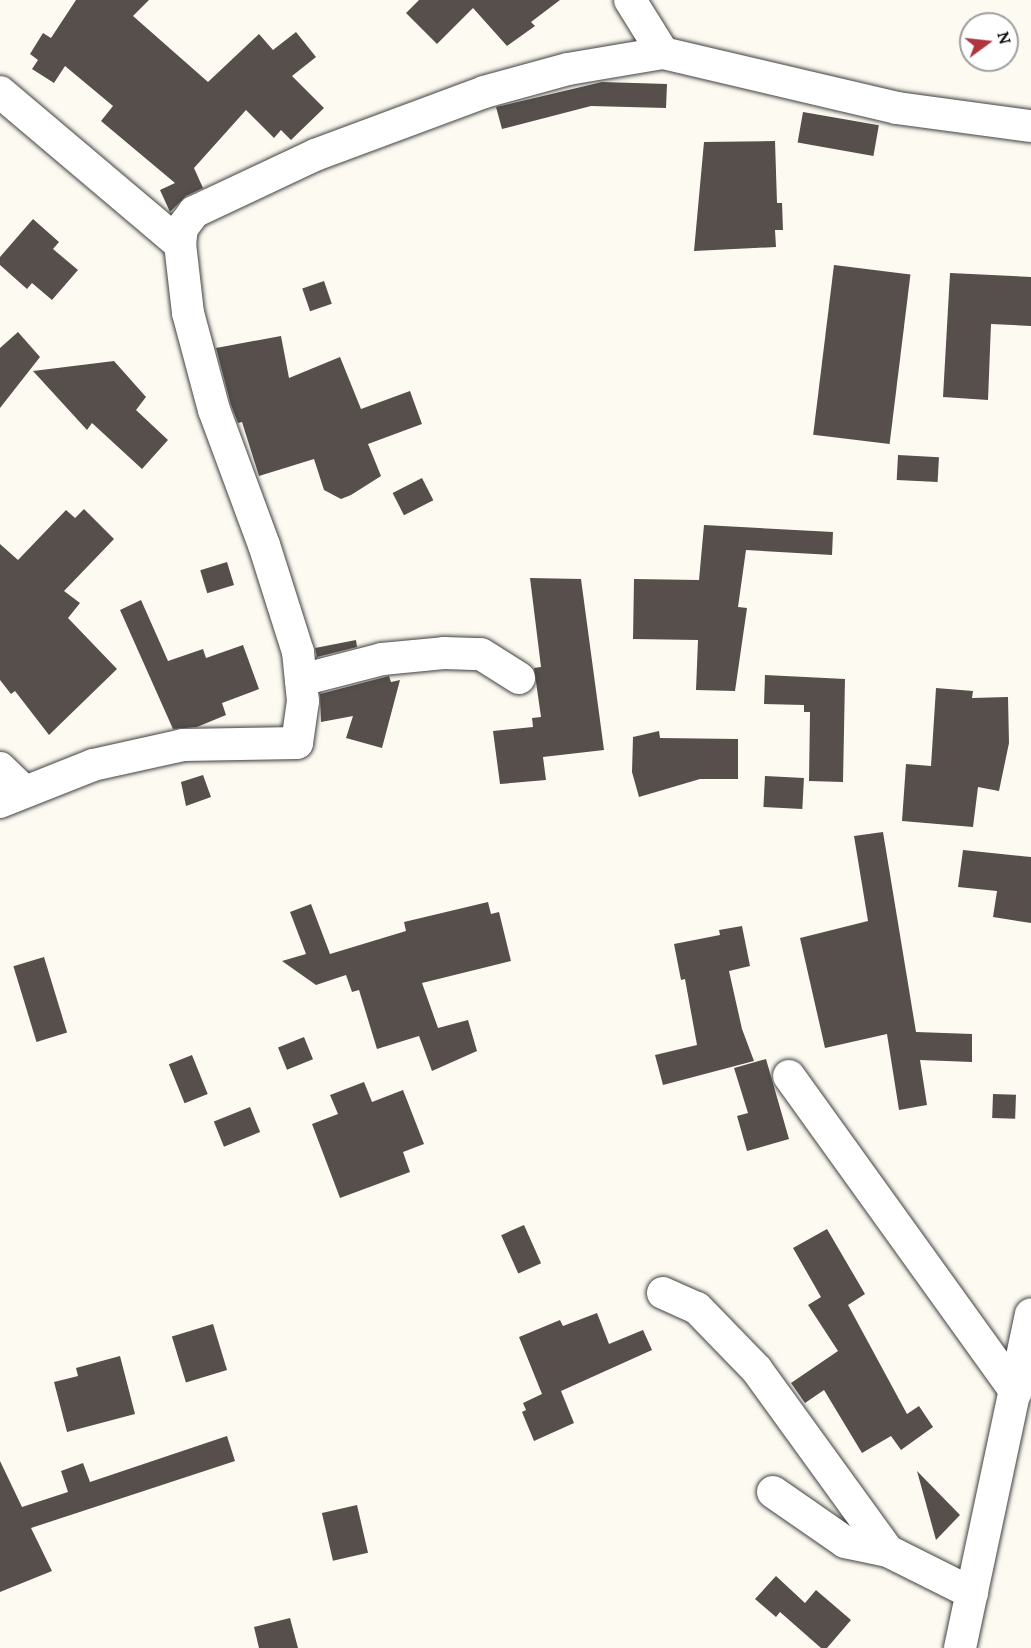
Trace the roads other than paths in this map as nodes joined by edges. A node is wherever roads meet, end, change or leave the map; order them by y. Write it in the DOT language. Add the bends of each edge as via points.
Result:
graph roads {
  1 [pos="630,0"];
  2 [pos="663,53"];
  3 [pos="0,92"];
  4 [pos="1031,126"];
  5 [pos="180,243"];
  6 [pos="519,678"];
  7 [pos="301,680"];
  8 [pos="0,768"];
  9 [pos="12,796"];
  10 [pos="789,1076"];
  11 [pos="663,1293"];
  12 [pos="1031,1314"];
  13 [pos="1016,1392"];
  14 [pos="772,1492"];
  15 [pos="888,1551"];
  16 [pos="972,1593"];
  17 [pos="960,1648"];
  1 -- 2 [label="street"];
  2 -- 4 [label="street" via="897,108"];
  2 -- 5 [label="street" via="568,69 484,92 315,155 194,212 182,228"];
  3 -- 5 [label="street"];
  5 -- 7 [label="street" via="188,313 214,410 264,545 298,652"];
  6 -- 7 [label="street" via="481,654 444,653 382,659"];
  7 -- 9 [label="street" via="303,701 297,743 183,745 93,765"];
  8 -- 9 [label="street"];
  10 -- 13 [label="street"];
  11 -- 15 [label="street" via="697,1308 757,1370"];
  12 -- 13 [label="street"];
  13 -- 16 [label="street"];
  14 -- 15 [label="street" via="845,1542"];
  15 -- 16 [label="street"];
  16 -- 17 [label="street"];
}
